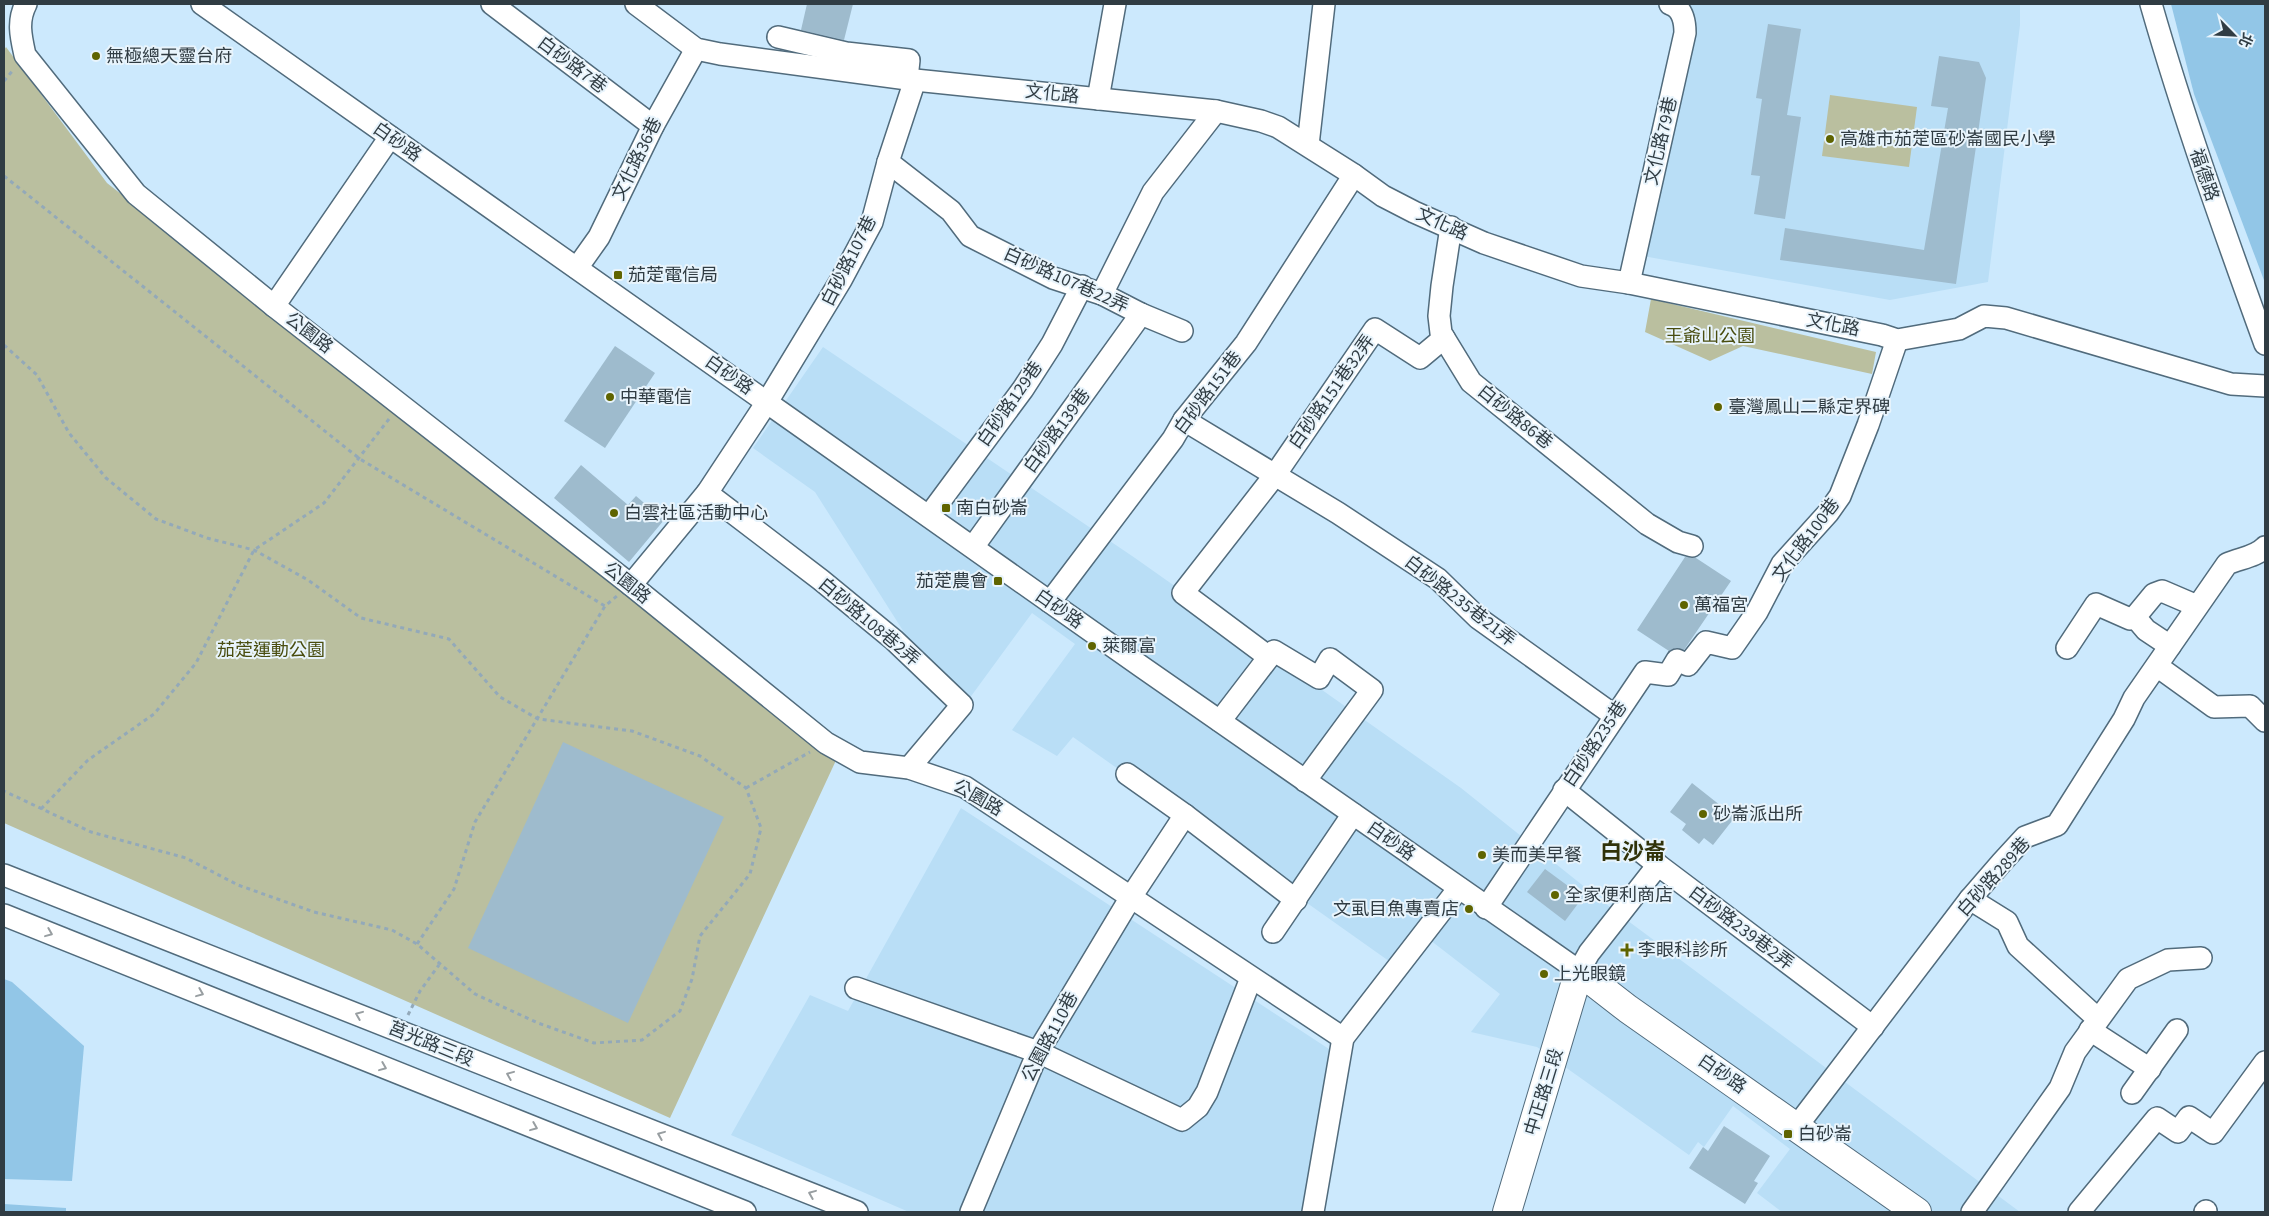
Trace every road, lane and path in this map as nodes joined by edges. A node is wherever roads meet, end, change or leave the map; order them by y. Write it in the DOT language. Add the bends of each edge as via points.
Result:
graph roads {
  1 [pos="26,4"];
  2 [pos="202,4"];
  3 [pos="492,4"];
  4 [pos="638,4"];
  5 [pos="1115,4"];
  6 [pos="1324,4"];
  7 [pos="1670,4"];
  8 [pos="2151,4"];
  9 [pos="778,37"];
  10 [pos="696,49"];
  11 [pos="911,79"];
  12 [pos="1098,99"];
  13 [pos="1216,111"];
  14 [pos="653,126"];
  15 [pos="390,137"];
  16 [pos="1308,145"];
  17 [pos="888,162"];
  18 [pos="1354,175"];
  19 [pos="4,176"];
  20 [pos="1451,227"];
  21 [pos="577,268"];
  22 [pos="1629,283"];
  23 [pos="1082,286"];
  24 [pos="1102,294"];
  25 [pos="274,306"];
  26 [pos="1141,314"];
  27 [pos="1182,331"];
  28 [pos="1444,338"];
  29 [pos="1897,340"];
  30 [pos="2265,344"];
  31 [pos="4,345"];
  32 [pos="2265,386"];
  33 [pos="767,402"];
  34 [pos="400,404"];
  35 [pos="1184,420"];
  36 [pos="360,459"];
  37 [pos="1275,475"];
  38 [pos="707,493"];
  39 [pos="929,516"];
  40 [pos="1692,546"];
  41 [pos="973,547"];
  42 [pos="2265,547"];
  43 [pos="254,550"];
  44 [pos="630,584"];
  45 [pos="1050,602"];
  46 [pos="605,606"];
  47 [pos="2198,606"];
  48 [pos="2134,617"];
  49 [pos="2170,646"];
  50 [pos="1732,648"];
  51 [pos="2067,648"];
  52 [pos="1269,657"];
  53 [pos="2157,666"];
  54 [pos="1615,716"];
  55 [pos="538,719"];
  56 [pos="1220,721"];
  57 [pos="2265,721"];
  58 [pos="826,743"];
  59 [pos="910,768"];
  60 [pos="1127,774"];
  61 [pos="1305,780"];
  62 [pos="746,788"];
  63 [pos="1564,790"];
  64 [pos="4,791"];
  65 [pos="41,810"];
  66 [pos="1353,814"];
  67 [pos="1185,815"];
  68 [pos="1658,864"];
  69 [pos="4,875"];
  70 [pos="1459,888"];
  71 [pos="1132,897"];
  72 [pos="1970,899"];
  73 [pos="1296,900"];
  74 [pos="1486,908"];
  75 [pos="4,915"];
  76 [pos="1273,932"];
  77 [pos="417,944"];
  78 [pos="2200,958"];
  79 [pos="440,965"];
  80 [pos="1579,971"];
  81 [pos="1251,978"];
  82 [pos="856,988"];
  83 [pos="2094,1024"];
  84 [pos="1873,1027"];
  85 [pos="2177,1030"];
  86 [pos="400,1031"];
  87 [pos="1343,1038"];
  88 [pos="1038,1052"];
  89 [pos="2265,1062"];
  90 [pos="2150,1069"];
  91 [pos="2132,1093"];
  92 [pos="1797,1126"];
  93 [pos="745,1212"];
  94 [pos="857,1212"];
  95 [pos="971,1212"];
  96 [pos="1313,1212"];
  97 [pos="1508,1212"];
  98 [pos="1917,1212"];
  99 [pos="1972,1212"];
  100 [pos="2079,1212"];
  1 -- 25 [label="street, 公園路" via="20,32 25,55 117,171 136,194"];
  2 -- 15 [label="street, 白砂路"];
  3 -- 14 [label="street, 白砂路7巷"];
  4 -- 10 [label="street, 文化路"];
  5 -- 12 [label="street"];
  6 -- 16 [label="street"];
  7 -- 22 [label="street, 文化路79巷" via="1681,13 1685,33"];
  8 -- 30 [label="street, 福德路" via="2184,117"];
  9 -- 11 [label="street" via="846,53 909,60"];
  10 -- 11 [label="street, 文化路"];
  10 -- 14 [label="street, 文化路36巷"];
  11 -- 12 [label="street, 文化路"];
  11 -- 17 [label="street, 白砂路107巷"];
  12 -- 13 [label="street, 文化路"];
  13 -- 16 [label="street, 文化路" via="1261,120"];
  13 -- 24 [label="street" via="1153,192"];
  14 -- 21 [label="street, 文化路36巷" via="599,237"];
  15 -- 21 [label="street, 白砂路"];
  15 -- 25 [label="street"];
  16 -- 18 [label="street, 文化路"];
  17 -- 23 [label="street, 白砂路107巷22弄" via="951,212 970,236 1052,278"];
  17 -- 33 [label="street, 白砂路107巷" via="872,222"];
  18 -- 20 [label="street, 文化路" via="1383,196"];
  18 -- 35 [label="street, 白砂路151巷" via="1246,343"];
  19 -- 36 [label="path"];
  20 -- 22 [label="street, 文化路" via="1582,276"];
  20 -- 28 [label="street, 白砂路86巷" via="1439,316"];
  21 -- 33 [label="street, 白砂路"];
  22 -- 29 [label="street, 文化路"];
  23 -- 24 [label="street, 白砂路107巷22弄"];
  23 -- 39 [label="street, 白砂路129巷" via="1052,344 1023,389"];
  24 -- 26 [label="street, 白砂路107巷22弄"];
  25 -- 34 [label="street, 公園路"];
  26 -- 27 [label="street, 白砂路107巷22弄"];
  26 -- 41 [label="street, 白砂路139巷"];
  28 -- 37 [label="street, 白砂路151巷32弄" via="1420,358 1375,329"];
  28 -- 40 [label="street, 白砂路86巷" via="1471,382 1647,524 1678,542"];
  29 -- 32 [label="street, 文化路" via="1959,329 1984,316 2006,318 2231,384"];
  29 -- 50 [label="street, 文化路100巷" via="1840,496 1782,564 1757,612"];
  31 -- 43 [label="path" via="37,375 69,433 106,478 156,519 206,538"];
  33 -- 38 [label="street, 白砂路107巷"];
  33 -- 39 [label="street, 白砂路"];
  34 -- 36 [label="path"];
  34 -- 44 [label="street, 公園路"];
  35 -- 37 [label="street"];
  35 -- 45 [label="street, 白砂路151巷"];
  36 -- 43 [label="path" via="324,503"];
  36 -- 46 [label="path"];
  37 -- 52 [label="street, 白砂路151巷32弄" via="1183,593"];
  37 -- 54 [label="street, 白砂路235巷21弄" via="1438,579 1478,618"];
  38 -- 44 [label="street, 白砂路107巷"];
  38 -- 59 [label="street, 白砂路108巷2弄" via="894,640 962,705"];
  39 -- 41 [label="street, 白砂路"];
  41 -- 45 [label="street, 白砂路"];
  42 -- 47 [label="street, 白砂路289巷" via="2259,554 2227,564"];
  43 -- 55 [label="path" via="308,580 361,618 448,639 500,697"];
  43 -- 65 [label="path" via="196,663 154,714 88,760"];
  44 -- 46 [label="path"];
  44 -- 58 [label="street, 公園路"];
  45 -- 56 [label="street, 白砂路"];
  46 -- 55 [label="path"];
  47 -- 48 [label="street" via="2162,591 2154,594"];
  47 -- 49 [label="street, 白砂路289巷"];
  48 -- 49 [label="street" via="2146,630"];
  48 -- 51 [label="street" via="2130,619 2096,604"];
  49 -- 53 [label="street, 白砂路289巷"];
  50 -- 54 [label="street, 白砂路235巷" via="1706,642 1688,665 1677,660 1668,675 1645,672"];
  52 -- 56 [label="street"];
  52 -- 61 [label="street" via="1274,651 1319,678 1330,660 1372,690"];
  53 -- 57 [label="street" via="2214,707 2250,706"];
  53 -- 72 [label="street, 白砂路289巷" via="2057,825 2026,836"];
  54 -- 63 [label="street, 白砂路235巷"];
  55 -- 62 [label="path" via="632,731 700,756"];
  55 -- 77 [label="path" via="476,822 454,889"];
  56 -- 61 [label="street, 白砂路"];
  58 -- 59 [label="street, 公園路" via="860,762"];
  58 -- 62 [label="path"];
  59 -- 71 [label="street, 公園路" via="965,787"];
  60 -- 67 [label="street"];
  61 -- 66 [label="street, 白砂路"];
  62 -- 79 [label="path" via="761,828 750,874 700,936 692,979 680,1011 642,1040 594,1043 538,1023 475,994"];
  63 -- 68 [label="street, 白砂路239巷2弄"];
  63 -- 74 [label="street, 白砂路235巷"];
  64 -- 65 [label="path"];
  65 -- 77 [label="path" via="91,832 186,858 238,884 314,912 392,930"];
  66 -- 70 [label="street, 白砂路"];
  66 -- 73 [label="street"];
  67 -- 71 [label="street, 公園路110巷"];
  67 -- 73 [label="street"];
  68 -- 80 [label="street" via="1589,953"];
  68 -- 84 [label="street, 白砂路239巷2弄"];
  86 -- 69 [label="street, 莒光路三段, one-way"];
  70 -- 74 [label="street, 白砂路"];
  70 -- 87 [label="street"];
  71 -- 81 [label="street, 公園路"];
  71 -- 88 [label="street, 公園路110巷"];
  72 -- 83 [label="street" via="2007,922 2018,946"];
  72 -- 84 [label="street, 白砂路289巷"];
  73 -- 76 [label="street"];
  74 -- 80 [label="street, 白砂路"];
  75 -- 93 [label="street, one-way"];
  77 -- 79 [label="path"];
  78 -- 83 [label="street" via="2168,960 2128,979"];
  79 -- 86 [label="path" via="420,991"];
  80 -- 92 [label="main road, 白砂路" via="1628,1009"];
  80 -- 97 [label="main road, 中正路三段"];
  81 -- 87 [label="street, 公園路"];
  81 -- 88 [label="street" via="1207,1092 1198,1107 1182,1120"];
  82 -- 88 [label="street"];
  83 -- 90 [label="street"];
  83 -- 99 [label="street" via="2075,1052 2060,1088"];
  84 -- 92 [label="street, 白砂路289巷"];
  85 -- 90 [label="street"];
  94 -- 86 [label="street, 莒光路三段, one-way"];
  87 -- 96 [label="street"];
  88 -- 95 [label="street, 公園路110巷"];
  89 -- 100 [label="street" via="2213,1133 2189,1117 2178,1132 2157,1118"];
  90 -- 91 [label="street"];
  92 -- 98 [label="main road, 白砂路"];
}
